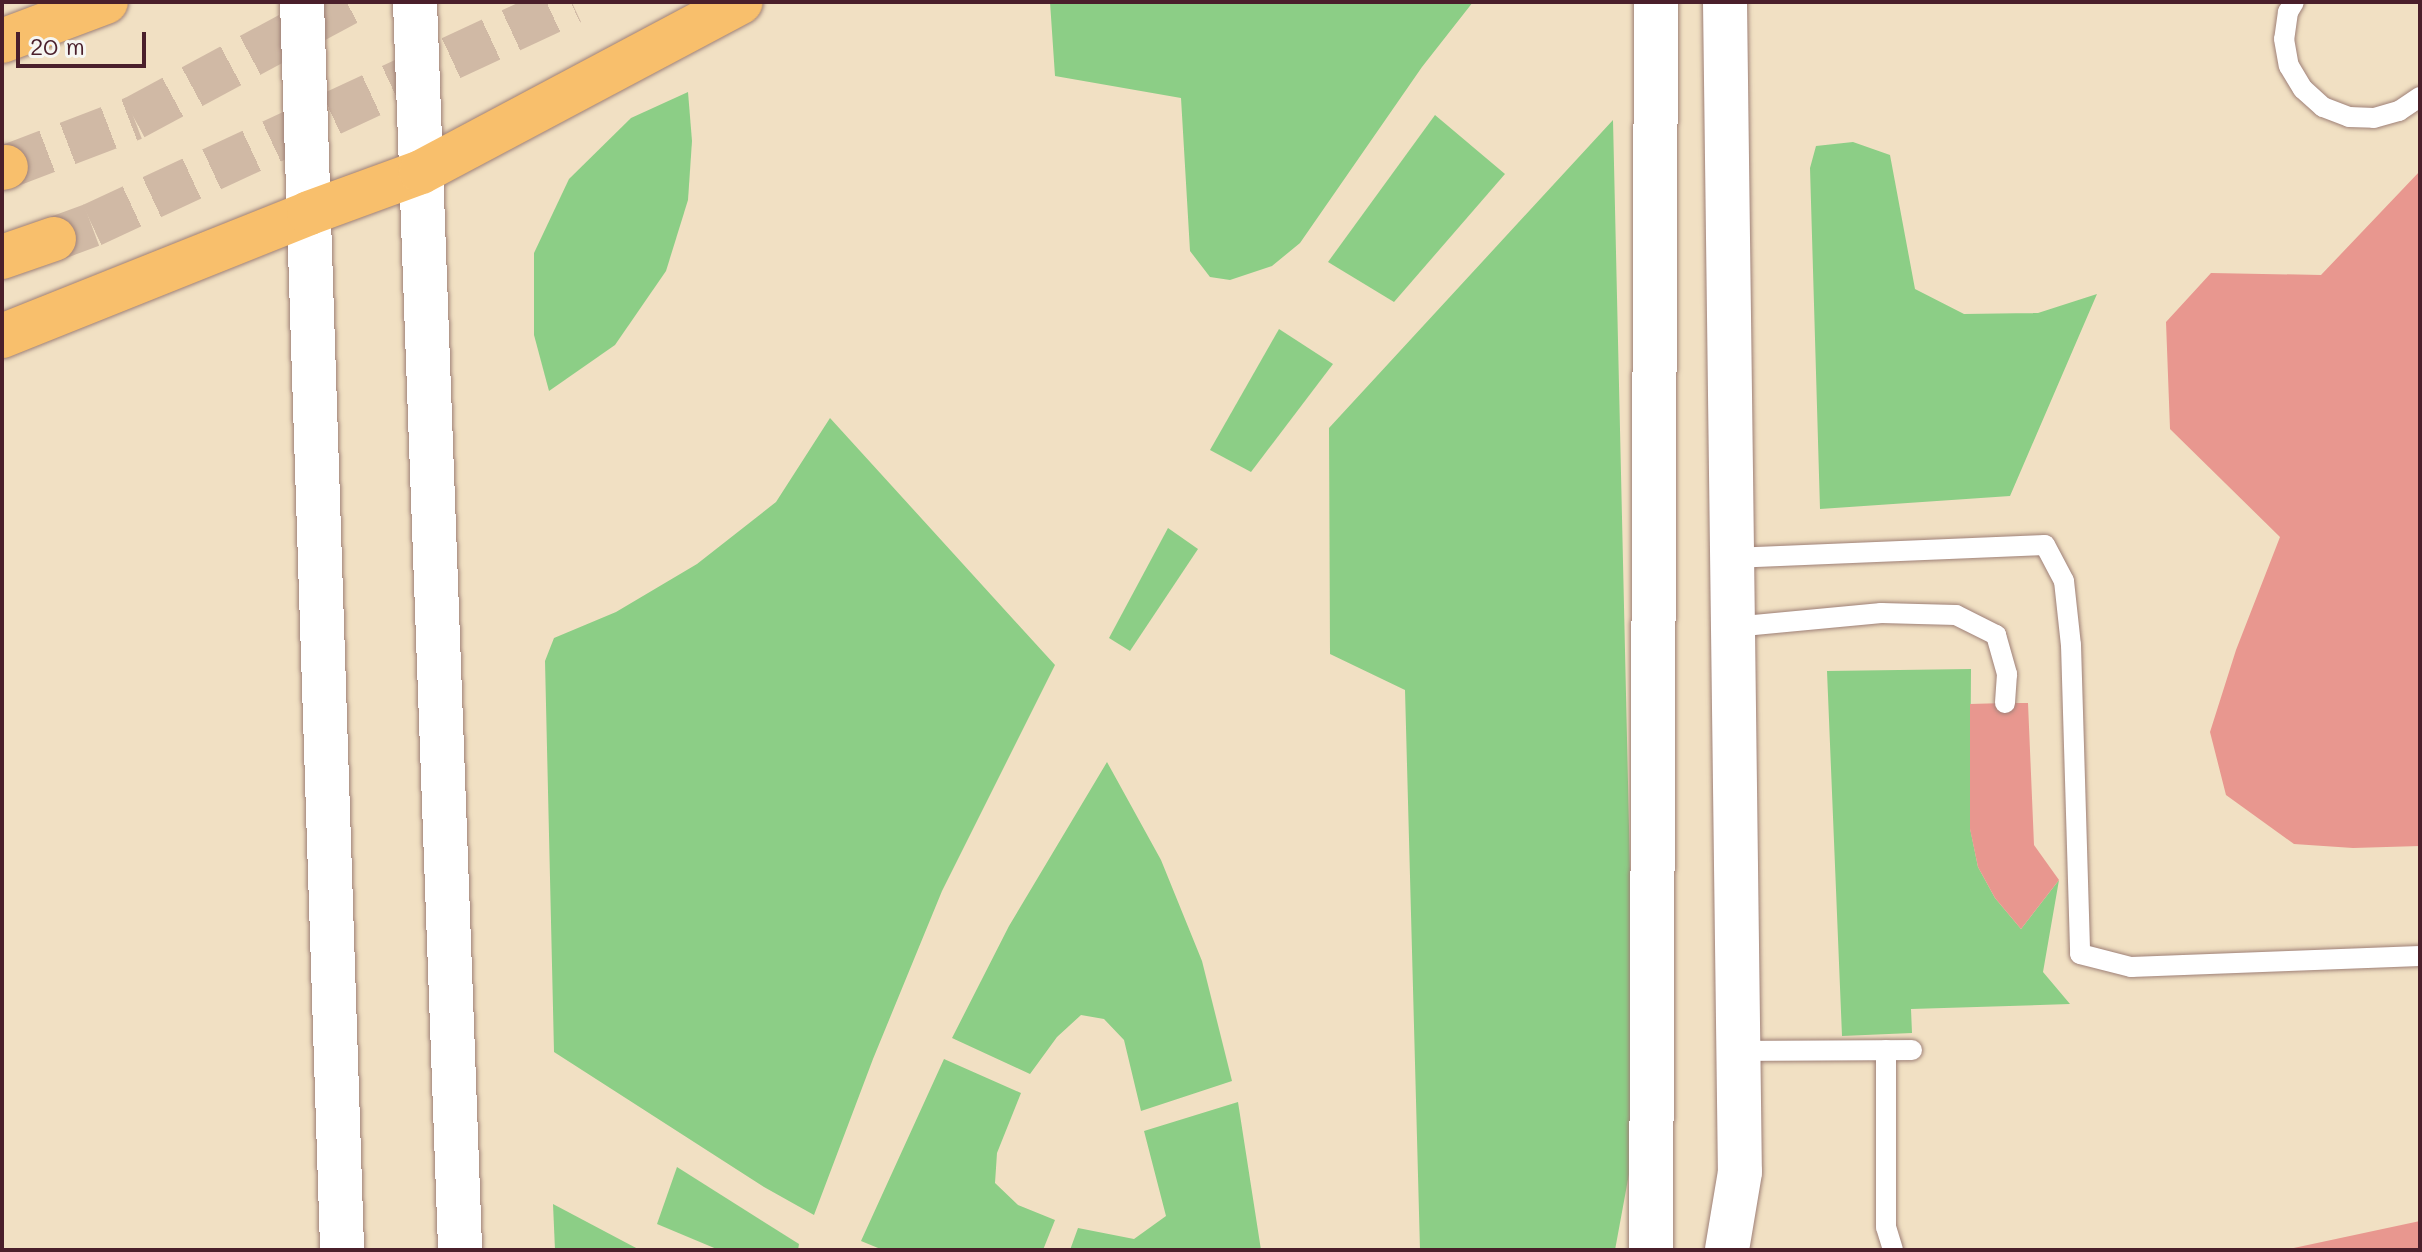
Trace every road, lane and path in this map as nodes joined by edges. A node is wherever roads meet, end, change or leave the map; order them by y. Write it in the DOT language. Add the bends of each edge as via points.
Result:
graph roads {
  1 [pos="106,2"];
  2 [pos="302,2"];
  3 [pos="415,2"];
  4 [pos="741,2"];
  5 [pos="1656,2"];
  6 [pos="1725,2"];
  7 [pos="2294,2"];
  8 [pos="2,41"];
  9 [pos="2420,97"];
  10 [pos="421,172"];
  11 [pos="309,213"];
  12 [pos="54,239"];
  13 [pos="2,257"];
  14 [pos="2,336"];
  15 [pos="1732,558"];
  16 [pos="1733,627"];
  17 [pos="2005,703"];
  18 [pos="2420,956"];
  19 [pos="1886,1050"];
  20 [pos="1912,1050"];
  21 [pos="1738,1051"];
  22 [pos="342,1250"];
  23 [pos="460,1250"];
  24 [pos="1651,1250"];
  25 [pos="1727,1250"];
  26 [pos="1893,1250"];
  1 -- 8 [label="main road"];
  2 -- 11 [label="street"];
  3 -- 10 [label="street"];
  4 -- 10 [label="main road"];
  5 -- 24 [label="street"];
  6 -- 15 [label="street"];
  7 -- 9 [label="lane" via="2284,39 2289,66 2323,107 2349,117 2374,118 2399,111"];
  10 -- 11 [label="main road"];
  10 -- 23 [label="street"];
  11 -- 14 [label="main road"];
  11 -- 22 [label="street"];
  12 -- 13 [label="main road"];
  15 -- 16 [label="street"];
  15 -- 18 [label="lane" via="2045,545 2064,581 2071,645 2080,954 2131,967"];
  16 -- 17 [label="lane" via="1881,613 1956,615 1996,635 2007,674"];
  16 -- 21 [label="street"];
  19 -- 20 [label="lane"];
  19 -- 21 [label="lane"];
  19 -- 26 [label="lane" via="1886,1227"];
  21 -- 25 [label="street" via="1740,1172"];
}
